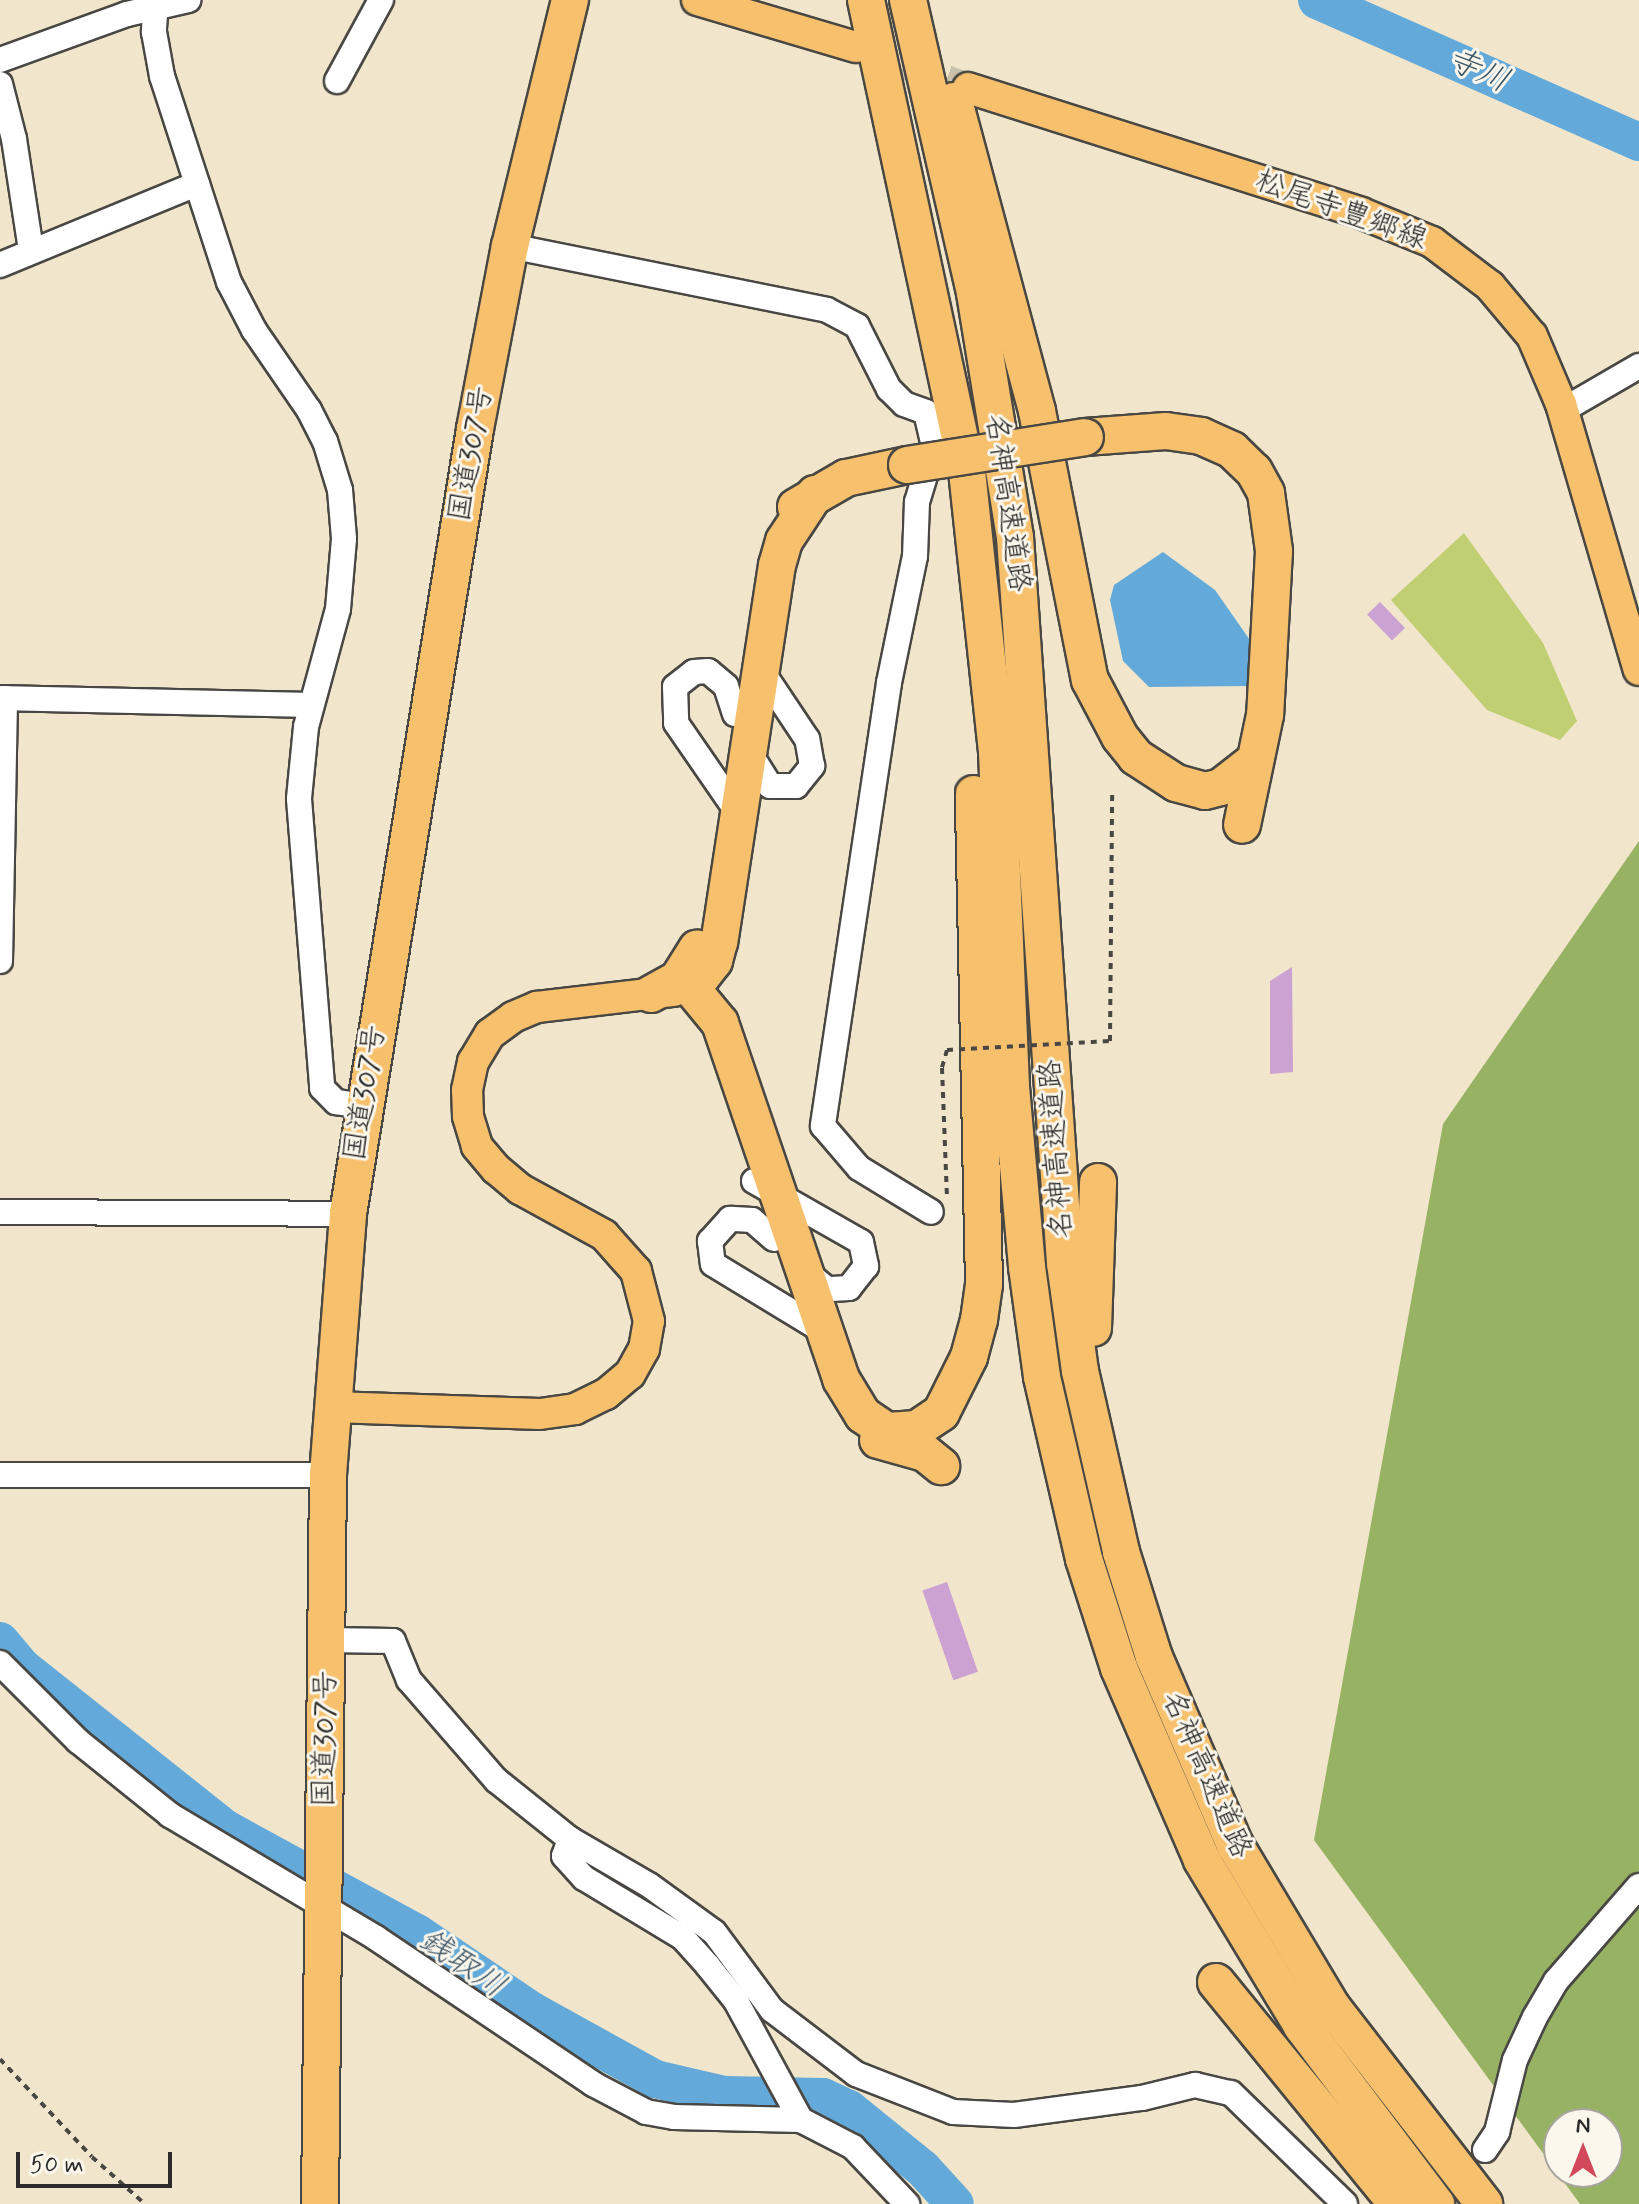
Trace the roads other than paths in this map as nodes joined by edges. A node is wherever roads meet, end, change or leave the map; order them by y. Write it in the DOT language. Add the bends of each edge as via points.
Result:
graph roads {
  1 [pos="188,0"];
  2 [pos="381,0"];
  3 [pos="570,0"];
  4 [pos="697,0"];
  5 [pos="866,0"];
  6 [pos="908,0"];
  7 [pos="923,0"];
  8 [pos="155,4"];
  9 [pos="856,47"];
  10 [pos="0,60"];
  11 [pos="337,81"];
  12 [pos="0,84"];
  13 [pos="968,88"];
  14 [pos="197,184"];
  15 [pos="510,246"];
  16 [pos="31,250"];
  17 [pos="0,265"];
  18 [pos="1639,366"];
  19 [pos="1563,410"];
  20 [pos="976,537"];
  21 [pos="753,658"];
  22 [pos="1639,670"];
  23 [pos="2,698"];
  24 [pos="311,705"];
  25 [pos="735,714"];
  26 [pos="748,750"];
  27 [pos="1252,763"];
  28 [pos="731,802"];
  29 [pos="1242,825"];
  30 [pos="0,961"];
  31 [pos="692,989"];
  32 [pos="651,994"];
  33 [pos="363,1106"];
  34 [pos="1098,1182"];
  35 [pos="766,1187"];
  36 [pos="0,1212"];
  37 [pos="931,1212"];
  38 [pos="348,1214"];
  39 [pos="774,1239"];
  40 [pos="803,1270"];
  41 [pos="812,1324"];
  42 [pos="332,1407"];
  43 [pos="1096,1451"];
  44 [pos="941,1466"];
  45 [pos="0,1475"];
  46 [pos="328,1475"];
  47 [pos="327,1640"];
  48 [pos="0,1663"];
  49 [pos="570,1839"];
  50 [pos="1639,1886"];
  51 [pos="324,1891"];
  52 [pos="1216,1982"];
  53 [pos="801,2120"];
  54 [pos="1485,2150"];
  55 [pos="320,2204"];
  56 [pos="907,2204"];
  57 [pos="1345,2204"];
  58 [pos="1397,2204"];
  59 [pos="1436,2204"];
  60 [pos="1484,2204"];
  1 -- 8 [label="street"];
  2 -- 11 [label="street"];
  3 -- 15 [label="highway, 国道307号"];
  4 -- 9 [label="main road"];
  5 -- 20 [label="highway, 名神高速道路" via="936,312"];
  6 -- 43 [label="highway, 名神高速道路" via="975,293 1015,537 1065,1263"];
  7 -- 27 [label="highway" via="1020,340 1090,680 1136,757 1176,783 1205,791 1221,787"];
  8 -- 10 [label="street"];
  8 -- 14 [label="street" via="162,76"];
  12 -- 16 [label="street"];
  13 -- 19 [label="main road, 松尾寺豊郷線" via="1346,208 1432,242 1490,286 1532,336"];
  14 -- 16 [label="street"];
  14 -- 24 [label="street" via="229,282 314,420 340,490 344,539 339,597"];
  15 -- 33 [label="highway, 国道307号"];
  15 -- 37 [label="street" via="827,310 857,326 889,389 904,404 926,412 934,446 917,502 915,556 889,683 823,1126 859,1168"];
  16 -- 17 [label="street"];
  18 -- 19 [label="street"];
  19 -- 22 [label="main road, 松尾寺豊郷線"];
  20 -- 41 [label="highway" via="973,736 984,1284 979,1320 969,1357 941,1413 901,1433 887,1431 863,1415"];
  20 -- 59 [label="highway, 名神高速道路" via="997,752 1011,1087 1027,1267 1042,1377 1084,1559 1119,1668 1202,1860 1302,2026"];
  21 -- 25 [label="highway"];
  21 -- 26 [label="highway"];
  21 -- 26 [label="street" via="807,739 812,766 796,786 770,786"];
  21 -- 27 [label="highway, bridge" via="784,541 815,494 846,478 1085,437 1166,431 1201,436 1232,450 1254,471 1266,493 1274,551 1265,715"];
  23 -- 24 [label="street"];
  23 -- 30 [label="street"];
  24 -- 33 [label="street" via="299,799 319,1068 322,1088 336,1102"];
  25 -- 28 [label="highway"];
  25 -- 28 [label="street" via="726,686 708,671 694,672 675,687 676,723"];
  26 -- 28 [label="highway"];
  27 -- 29 [label="highway"];
  28 -- 31 [label="highway" via="719,942 714,961"];
  28 -- 32 [label="highway" via="701,940 678,979"];
  31 -- 32 [label="main road"];
  31 -- 35 [label="highway" via="720,1023"];
  32 -- 35 [label="highway" via="688,1014 702,1030"];
  32 -- 42 [label="main road" via="537,1007 513,1017 490,1034 473,1062 467,1090 477,1146 496,1169 520,1189 604,1235 636,1271 649,1321 644,1349 630,1374 575,1409 540,1414"];
  33 -- 38 [label="highway, 国道307号"];
  34 -- 43 [label="highway" via="1092,1303"];
  35 -- 39 [label="highway"];
  35 -- 40 [label="highway"];
  35 -- 40 [label="street" via="861,1242 865,1254 860,1279 838,1291"];
  36 -- 38 [label="street"];
  38 -- 42 [label="highway, 国道307号"];
  39 -- 41 [label="highway"];
  39 -- 41 [label="street" via="752,1220 730,1219 710,1241 713,1264"];
  40 -- 41 [label="highway"];
  41 -- 44 [label="highway" via="822,1383 841,1414 872,1438 925,1453"];
  42 -- 46 [label="highway, 国道307号"];
  43 -- 60 [label="highway, 名神高速道路" via="1154,1657 1235,1845 1332,2007"];
  45 -- 46 [label="street"];
  46 -- 47 [label="highway, 国道307号"];
  47 -- 49 [label="street" via="393,1641 409,1680 450,1730 496,1780"];
  47 -- 51 [label="highway, 国道307号"];
  48 -- 51 [label="street" via="78,1741 170,1815"];
  49 -- 53 [label="street" via="564,1856 584,1878 683,1938 708,1966 736,2001"];
  49 -- 57 [label="street" via="649,1885 714,1932 772,2010 856,2074 953,2112 1014,2115 1142,2098 1195,2085 1231,2093"];
  50 -- 54 [label="street" via="1556,1981 1542,2005 1515,2060 1497,2132"];
  51 -- 53 [label="street" via="635,2107 674,2117"];
  51 -- 55 [label="highway, 国道307号"];
  52 -- 58 [label="highway"];
  53 -- 56 [label="street" via="853,2147"];
}
